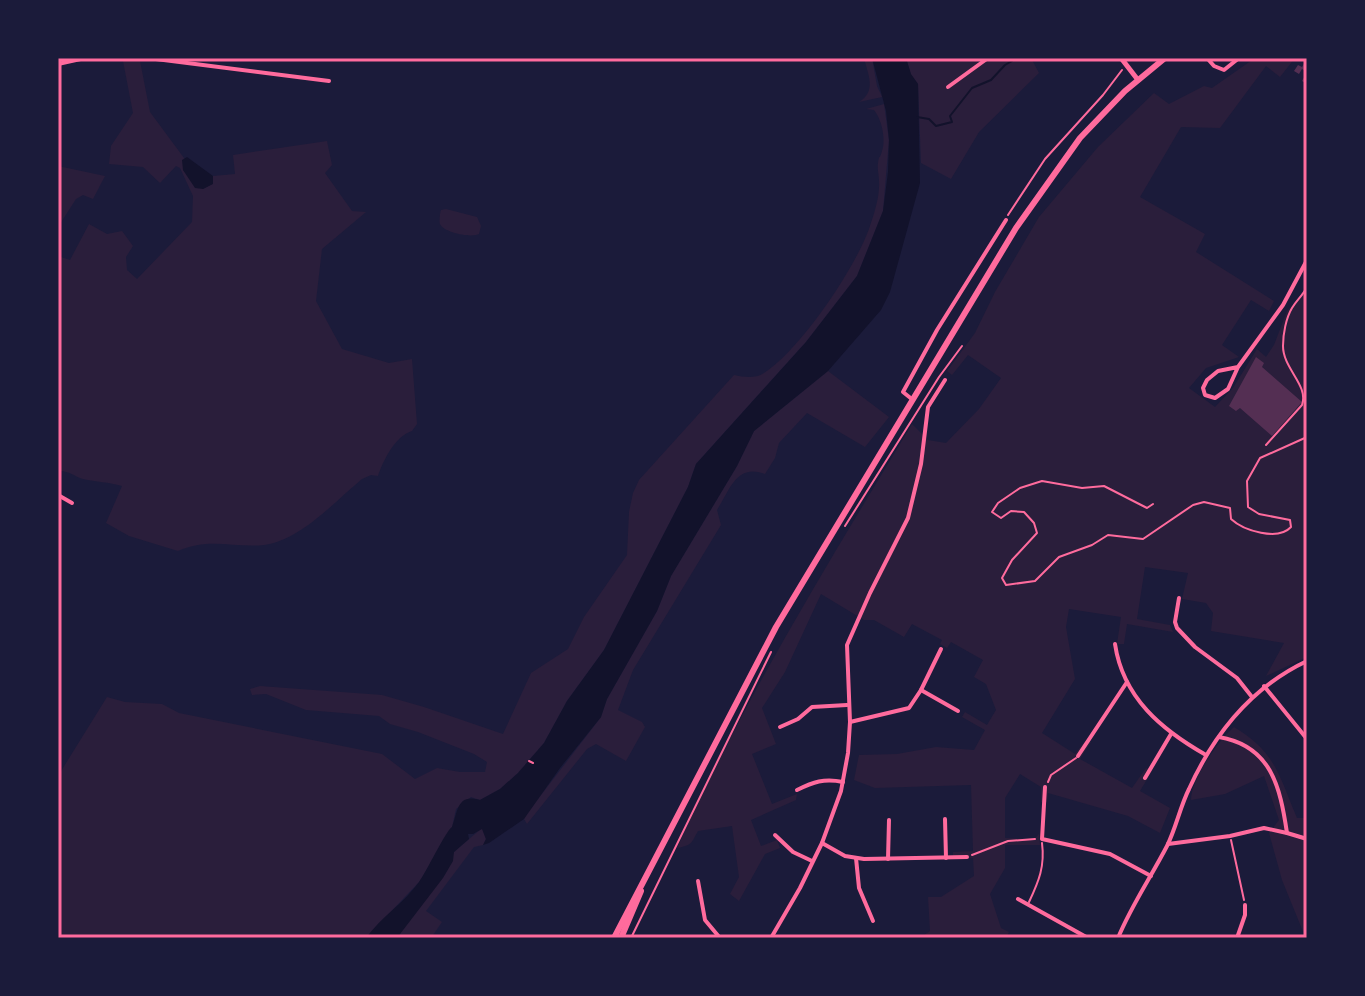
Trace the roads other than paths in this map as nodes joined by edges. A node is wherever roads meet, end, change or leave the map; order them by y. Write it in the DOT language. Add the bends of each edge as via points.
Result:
graph roads {
  1 [pos="85,58"];
  2 [pos="148,58"];
  3 [pos="988,58"];
  4 [pos="1121,58"];
  5 [pos="1165,58"];
  6 [pos="1207,58"];
  7 [pos="1239,58"];
  8 [pos="58,64"];
  9 [pos="1138,80"];
  10 [pos="329,81"];
  11 [pos="948,87"];
  12 [pos="1307,192"];
  13 [pos="1307,198"];
  14 [pos="1006,220"];
  15 [pos="1307,260"];
  16 [pos="1238,367"];
  17 [pos="945,380"];
  18 [pos="913,400"];
  19 [pos="58,495"];
  20 [pos="72,503"];
  21 [pos="1179,598"];
  22 [pos="1115,644"];
  23 [pos="941,649"];
  24 [pos="1307,661"];
  25 [pos="1127,682"];
  26 [pos="1264,686"];
  27 [pos="921,690"];
  28 [pos="1252,697"];
  29 [pos="848,705"];
  30 [pos="958,711"];
  31 [pos="850,722"];
  32 [pos="780,727"];
  33 [pos="1171,734"];
  34 [pos="1219,737"];
  35 [pos="1307,739"];
  36 [pos="1206,755"];
  37 [pos="1078,756"];
  38 [pos="1145,778"];
  39 [pos="843,782"];
  40 [pos="1045,787"];
  41 [pos="797,790"];
  42 [pos="945,819"];
  43 [pos="889,820"];
  44 [pos="1287,833"];
  45 [pos="775,835"];
  46 [pos="1307,839"];
  47 [pos="822,843"];
  48 [pos="1168,844"];
  49 [pos="967,857"];
  50 [pos="856,858"];
  51 [pos="946,858"];
  52 [pos="888,859"];
  53 [pos="812,861"];
  54 [pos="1151,876"];
  55 [pos="698,881"];
  56 [pos="644,883"];
  57 [pos="1018,899"];
  58 [pos="1245,905"];
  59 [pos="873,921"];
  60 [pos="614,938"];
  61 [pos="621,938"];
  62 [pos="720,938"];
  63 [pos="771,938"];
  64 [pos="1088,938"];
  65 [pos="1118,938"];
  66 [pos="1237,938"];
  1 -- 8 [label="street"];
  2 -- 10 [label="street"];
  3 -- 11 [label="street"];
  4 -- 9 [label="street"];
  5 -- 9 [label="highway"];
  6 -- 7 [label="street" via="1224,70"];
  9 -- 18 [label="highway" via="1100,116 1045,184"];
  12 -- 13 [label="street"];
  14 -- 18 [label="street" via="903,392"];
  15 -- 16 [label="street" via="1283,305"];
  16 -- 16 [label="street" via="1212,375 1203,388 1205,395 1223,394"];
  17 -- 29 [label="street" via="928,407 908,518 847,645"];
  18 -- 56 [label="highway" via="776,627"];
  19 -- 20 [label="street"];
  21 -- 28 [label="street" via="1175,622 1182,635 1237,678"];
  22 -- 25 [label="street"];
  23 -- 27 [label="street"];
  24 -- 26 [label="street"];
  25 -- 33 [label="street"];
  25 -- 37 [label="street"];
  26 -- 28 [label="street"];
  26 -- 35 [label="street"];
  27 -- 30 [label="street"];
  27 -- 31 [label="street" via="909,708"];
  28 -- 34 [label="street"];
  29 -- 31 [label="street"];
  29 -- 32 [label="street" via="812,707"];
  31 -- 39 [label="street"];
  33 -- 36 [label="street"];
  33 -- 38 [label="street"];
  34 -- 36 [label="street"];
  34 -- 44 [label="street" via="1254,749 1267,766"];
  36 -- 48 [label="street"];
  39 -- 41 [label="street" via="819,780"];
  39 -- 47 [label="street"];
  40 -- 54 [label="street" via="1042,839 1110,854"];
  42 -- 51 [label="street"];
  43 -- 52 [label="street"];
  44 -- 46 [label="street"];
  44 -- 48 [label="street" via="1264,828"];
  45 -- 53 [label="street"];
  47 -- 50 [label="street"];
  47 -- 53 [label="street"];
  48 -- 54 [label="street"];
  49 -- 51 [label="street"];
  50 -- 52 [label="street"];
  50 -- 59 [label="street" via="859,888"];
  51 -- 52 [label="street"];
  53 -- 63 [label="street"];
  54 -- 65 [label="street"];
  55 -- 62 [label="street" via="705,920"];
  56 -- 60 [label="highway"];
  56 -- 61 [label="highway"];
  57 -- 64 [label="street"];
  58 -- 66 [label="street"];
}
